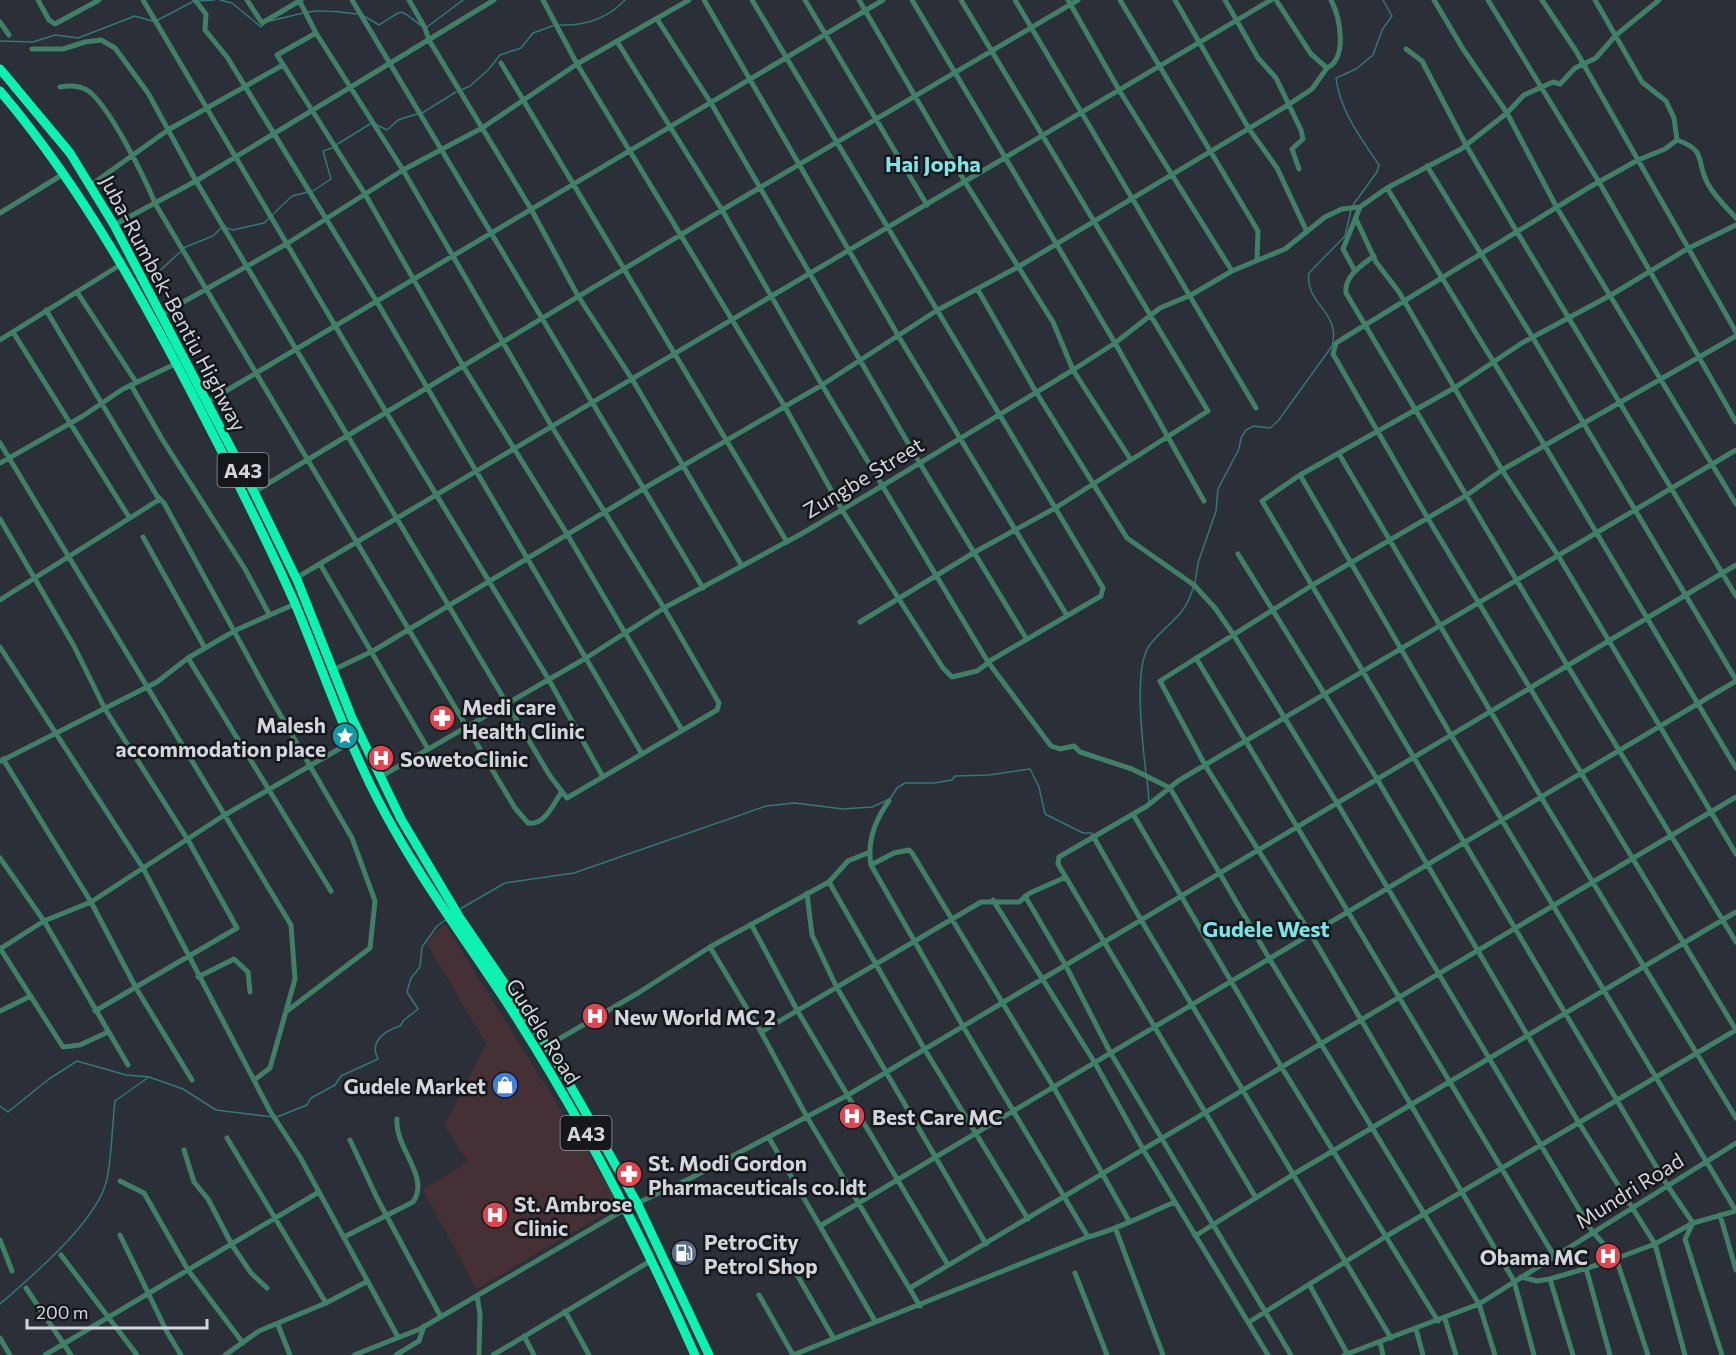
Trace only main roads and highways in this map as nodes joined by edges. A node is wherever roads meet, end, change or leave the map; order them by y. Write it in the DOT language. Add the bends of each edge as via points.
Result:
graph roads {
  1 [pos="0,69"];
  2 [pos="0,93"];
  3 [pos="442,897"];
  4 [pos="457,921"];
  5 [pos="695,1355"];
  6 [pos="709,1355"];
  1 -- 3 [label="highway, Juba-Rumbek-Bentiu Highway / A43" via="54,132 91,185 209,401 296,578 380,777"];
  2 -- 3 [label="highway, Juba-Rumbek-Bentiu Highway / A43" via="65,173 177,363 247,499 351,742 392,826"];
  3 -- 4 [label="highway, A43"];
  4 -- 5 [label="highway, Gudele Road / A43" via="589,1137 627,1208"];
  4 -- 6 [label="highway, Gudele Road / A43" via="547,1046 637,1203"];
}
